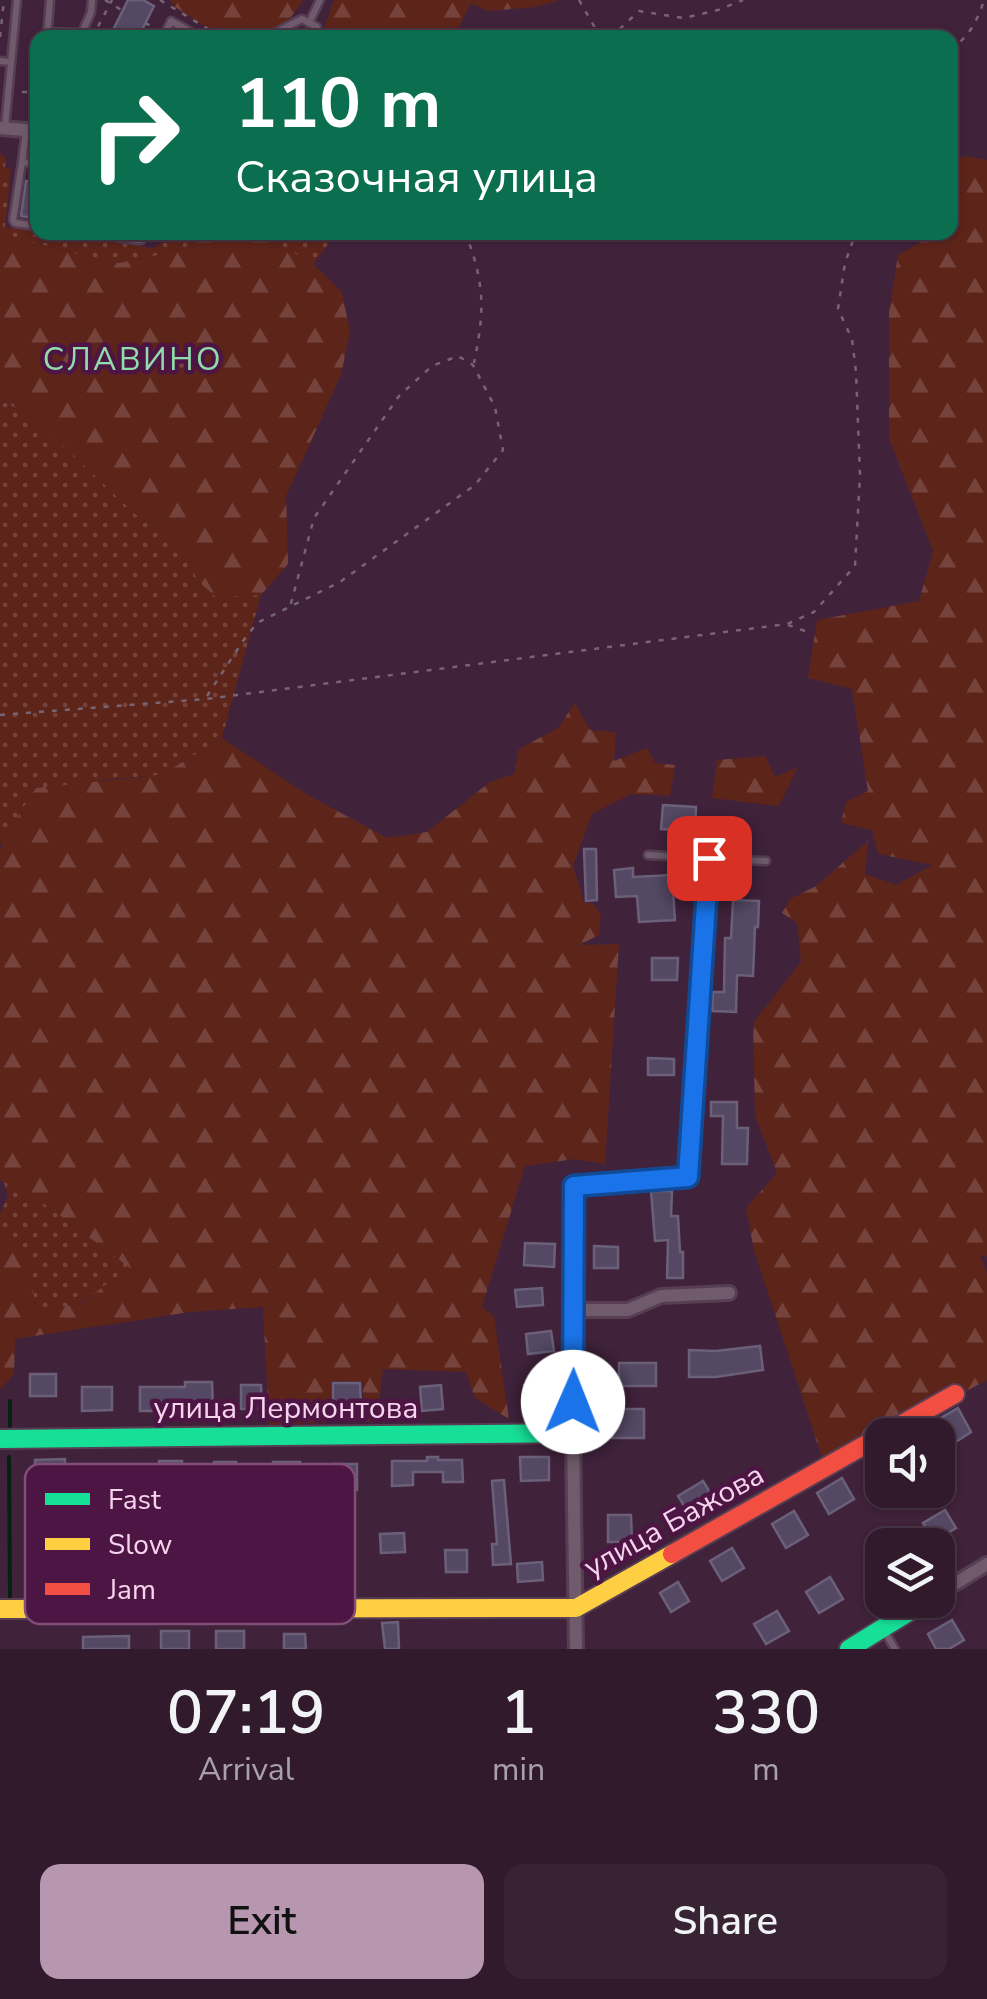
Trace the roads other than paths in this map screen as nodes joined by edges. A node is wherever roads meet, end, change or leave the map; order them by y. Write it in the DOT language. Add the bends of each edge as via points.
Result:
graph roads {
  1 [pos="17,0"];
  2 [pos="50,0"];
  3 [pos="92,0"];
  4 [pos="320,0"];
  5 [pos="309,22"];
  6 [pos="47,30"];
  7 [pos="83,30"];
  8 [pos="167,30"];
  9 [pos="187,30"];
  10 [pos="281,30"];
  11 [pos="317,30"];
  12 [pos="0,61"];
  13 [pos="11,62"];
  14 [pos="2,128"];
  15 [pos="30,131"];
  16 [pos="30,137"];
  17 [pos="22,162"];
  18 [pos="30,163"];
  19 [pos="30,225"];
  20 [pos="648,855"];
  21 [pos="709,858"];
  22 [pos="766,861"];
  23 [pos="730,1293"];
  24 [pos="574,1310"];
  25 [pos="956,1394"];
  26 [pos="573,1432"];
  27 [pos="0,1438"];
  28 [pos="987,1564"];
  29 [pos="955,1584"];
  30 [pos="355,1608"];
  31 [pos="576,1608"];
  32 [pos="0,1609"];
  33 [pos="25,1609"];
  34 [pos="899,1618"];
  35 [pos="883,1628"];
  36 [pos="576,1649"];
  37 [pos="850,1649"];
  38 [pos="895,1649"];
  1 -- 13 [label="lane"];
  2 -- 6 [label="lane"];
  3 -- 7 [label="lane"];
  4 -- 5 [label="lane"];
  5 -- 10 [label="lane"];
  5 -- 11 [label="lane"];
  8 -- 9 [label="lane" via="171,21"];
  12 -- 13 [label="lane"];
  13 -- 14 [label="lane"];
  14 -- 15 [label="street"];
  16 -- 17 [label="lane"];
  17 -- 18 [label="lane"];
  17 -- 19 [label="lane" via="13,220"];
  20 -- 21 [label="lane"];
  21 -- 22 [label="lane"];
  21 -- 24 [label="street" via="688,1177 574,1186"];
  23 -- 24 [label="street" via="661,1296 628,1310"];
  24 -- 26 [label="street"];
  25 -- 31 [label="street, улица Бажова"];
  26 -- 27 [label="street, улица Лермонтова"];
  26 -- 31 [label="street"];
  28 -- 29 [label="street"];
  30 -- 31 [label="street, улица Бажова"];
  31 -- 36 [label="street"];
  32 -- 33 [label="street, улица Бажова"];
  34 -- 35 [label="street"];
  35 -- 37 [label="street"];
  35 -- 38 [label="lane"];
}
